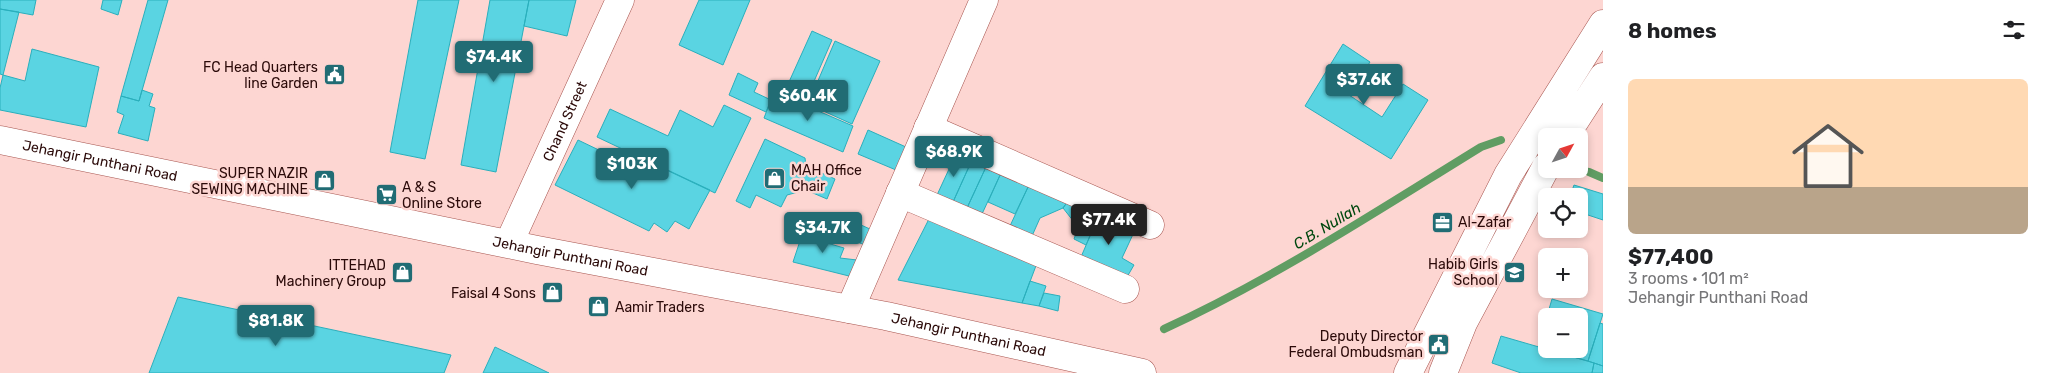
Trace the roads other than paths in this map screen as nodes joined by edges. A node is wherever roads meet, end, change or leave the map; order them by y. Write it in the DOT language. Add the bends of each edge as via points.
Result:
graph roads {
  1 [pos="620,0"];
  2 [pos="984,0"];
  3 [pos="1603,24"];
  4 [pos="1603,78"];
  5 [pos="928,128"];
  6 [pos="1570,128"];
  7 [pos="0,140"];
  8 [pos="1540,178"];
  9 [pos="900,193"];
  10 [pos="1150,225"];
  11 [pos="509,243"];
  12 [pos="1125,288"];
  13 [pos="850,309"];
  14 [pos="1142,373"];
  15 [pos="1408,373"];
  16 [pos="1443,373"];
  1 -- 11 [label="street, Chand Street"];
  2 -- 5 [label="street"];
  3 -- 15 [label="street" via="1508,175"];
  4 -- 6 [label="street"];
  5 -- 9 [label="street"];
  5 -- 10 [label="street"];
  7 -- 11 [label="street, Jehangir Punthani Road"];
  8 -- 16 [label="street" via="1463,323"];
  9 -- 12 [label="street"];
  9 -- 13 [label="street"];
  11 -- 13 [label="street, Jehangir Punthani Road"];
  13 -- 14 [label="street, Jehangir Punthani Road"];
}
